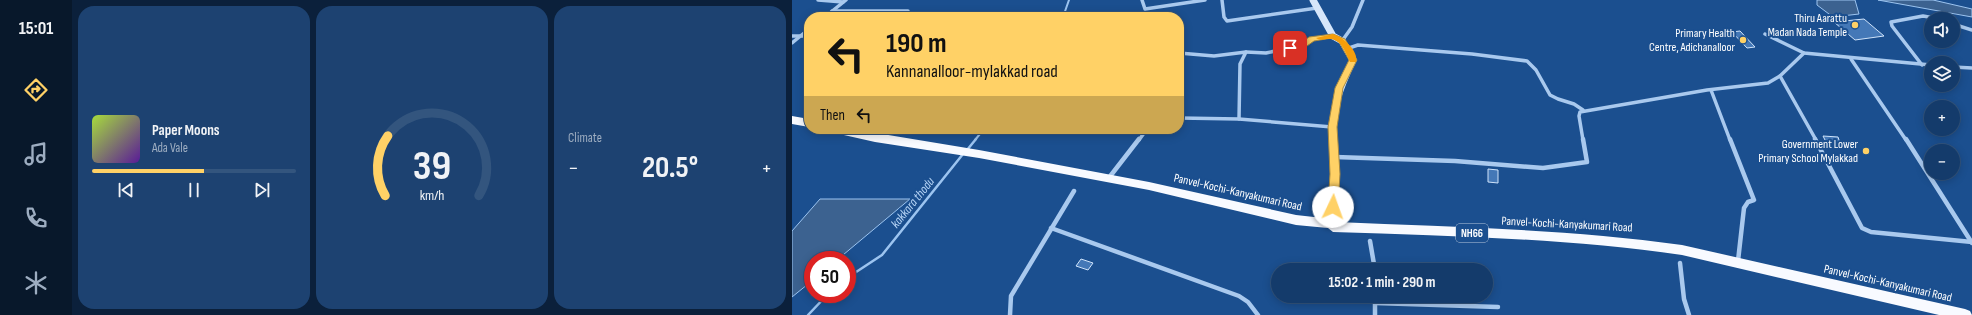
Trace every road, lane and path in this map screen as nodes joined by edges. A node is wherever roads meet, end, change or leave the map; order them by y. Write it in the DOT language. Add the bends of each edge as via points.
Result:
graph roads {
  1 [pos="818,0"];
  2 [pos="1142,0"];
  3 [pos="1204,0"];
  4 [pos="1222,0"];
  5 [pos="1313,0"];
  6 [pos="1363,0"];
  7 [pos="845,1"];
  8 [pos="1318,8"];
  9 [pos="832,11"];
  10 [pos="907,12"];
  11 [pos="1924,16"];
  12 [pos="1960,26"];
  13 [pos="1972,30"];
  14 [pos="1765,34"];
  15 [pos="792,36"];
  16 [pos="802,36"];
  17 [pos="1333,36"];
  18 [pos="1342,41"];
  19 [pos="792,43"];
  20 [pos="1346,49"];
  21 [pos="1246,52"];
  22 [pos="1184,53"];
  23 [pos="1804,53"];
  24 [pos="1851,59"];
  25 [pos="1922,65"];
  26 [pos="1960,67"];
  27 [pos="1972,68"];
  28 [pos="1780,76"];
  29 [pos="1711,90"];
  30 [pos="1584,110"];
  31 [pos="1184,118"];
  32 [pos="1239,119"];
  33 [pos="792,120"];
  34 [pos="804,122"];
  35 [pos="1332,127"];
  36 [pos="863,134"];
  37 [pos="1143,134"];
  38 [pos="1335,157"];
  39 [pos="1108,179"];
  40 [pos="1074,191"];
  41 [pos="1332,224"];
  42 [pos="1051,228"];
  43 [pos="1370,240"];
  44 [pos="1972,243"];
  45 [pos="1738,262"];
  46 [pos="1374,263"];
  47 [pos="1680,263"];
  48 [pos="1375,303"];
  49 [pos="1498,307"];
  50 [pos="1010,315"];
  51 [pos="1258,315"];
  52 [pos="1375,315"];
  53 [pos="1689,315"];
  54 [pos="1965,315"];
  1 -- 7 [label="street"];
  2 -- 3 [label="street" via="1144,8 1150,9"];
  4 -- 8 [label="street" via="1227,21"];
  5 -- 8 [label="main road"];
  6 -- 18 [label="street" via="1352,27"];
  7 -- 9 [label="street"];
  8 -- 17 [label="main road"];
  9 -- 10 [label="street"];
  11 -- 25 [label="street" via="1891,22"];
  12 -- 13 [label="street"];
  14 -- 23 [label="street"];
  15 -- 16 [label="street"];
  16 -- 19 [label="street"];
  17 -- 18 [label="main road"];
  17 -- 21 [label="street" via="1312,39 1304,45 1286,49"];
  18 -- 20 [label="main road"];
  20 -- 30 [label="street" via="1358,45 1527,61 1540,74 1548,94 1569,101"];
  20 -- 35 [label="main road" via="1353,60 1339,88"];
  21 -- 22 [label="street" via="1214,56"];
  21 -- 32 [label="street" via="1240,64"];
  23 -- 24 [label="street"];
  23 -- 28 [label="street"];
  24 -- 25 [label="street"];
  24 -- 44 [label="street" via="1925,167"];
  26 -- 27 [label="street"];
  28 -- 29 [label="street" via="1753,86"];
  28 -- 44 [label="street" via="1864,230"];
  29 -- 30 [label="street"];
  29 -- 45 [label="street" via="1754,200 1748,202 1744,208"];
  30 -- 38 [label="street" via="1579,116 1588,161 1580,164 1543,168 1455,161"];
  31 -- 32 [label="street"];
  32 -- 35 [label="street"];
  33 -- 34 [label="highway"];
  35 -- 38 [label="main road"];
  36 -- 39 [label="highway, Panvel-Kochi-Kanyakumari Road / NH66"];
  37 -- 39 [label="street"];
  38 -- 41 [label="main road"];
  39 -- 41 [label="highway, Panvel-Kochi-Kanyakumari Road / NH66" via="1296,220"];
  40 -- 42 [label="street"];
  41 -- 45 [label="highway, Panvel-Kochi-Kanyakumari Road / NH66" via="1333,227 1579,237 1634,242"];
  42 -- 50 [label="street" via="1011,296"];
  42 -- 51 [label="street" via="1239,296 1248,302"];
  43 -- 46 [label="street"];
  45 -- 54 [label="highway, Panvel-Kochi-Kanyakumari Road / NH66"];
  47 -- 53 [label="street" via="1684,298"];
  48 -- 49 [label="street"];
  48 -- 52 [label="street"];
}
